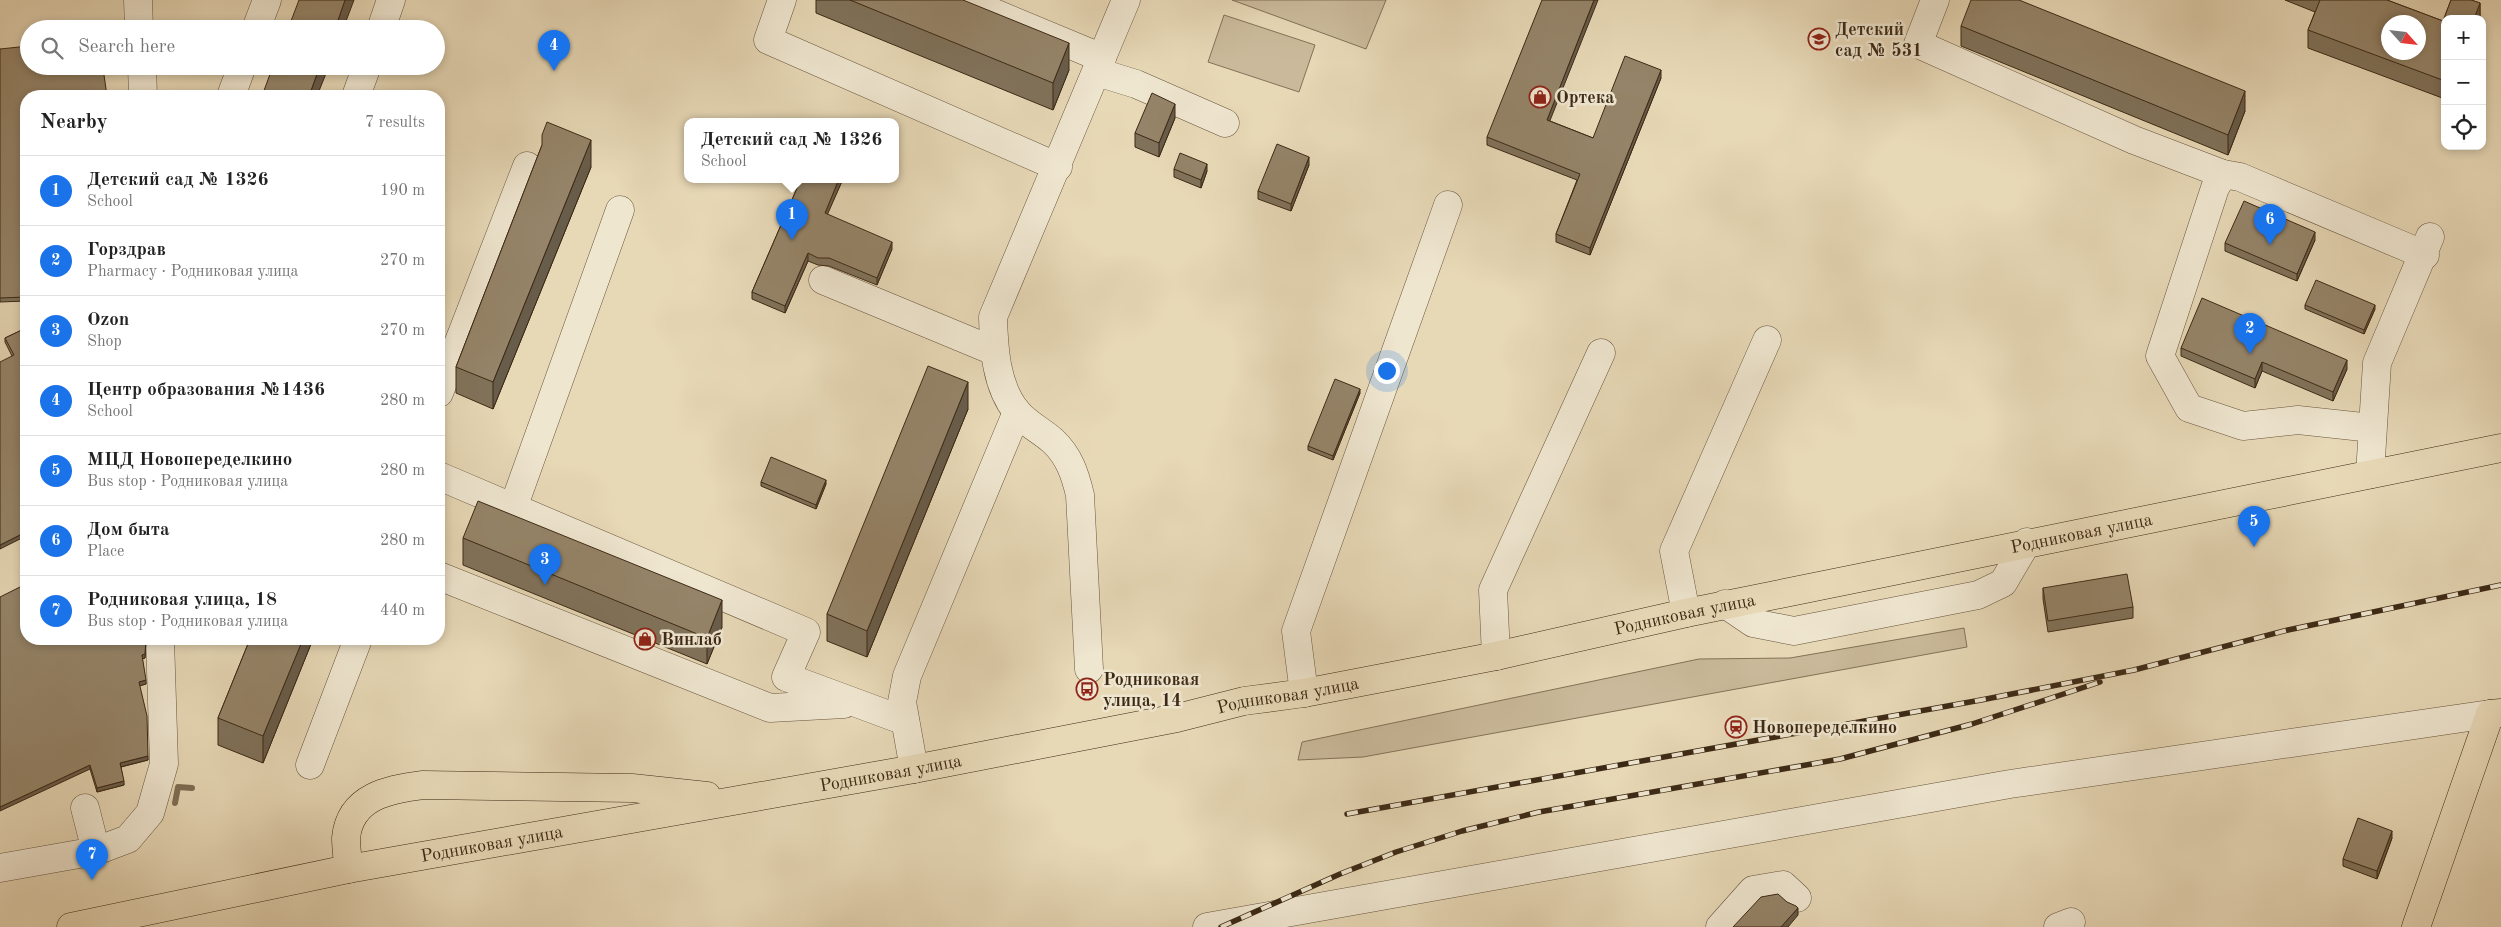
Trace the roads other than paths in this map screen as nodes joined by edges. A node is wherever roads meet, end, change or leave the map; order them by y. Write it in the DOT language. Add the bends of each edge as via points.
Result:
graph roads {
  1 [pos="138,0"];
  2 [pos="267,0"];
  3 [pos="392,0"];
  4 [pos="782,0"];
  5 [pos="963,0"];
  6 [pos="1126,0"];
  7 [pos="1935,0"];
  8 [pos="139,20"];
  9 [pos="259,20"];
  10 [pos="384,20"];
  11 [pos="1100,65"];
  12 [pos="142,75"];
  13 [pos="239,75"];
  14 [pos="364,75"];
  15 [pos="143,90"];
  16 [pos="233,90"];
  17 [pos="358,90"];
  18 [pos="1225,122"];
  19 [pos="527,166"];
  20 [pos="1058,166"];
  21 [pos="2223,174"];
  22 [pos="1448,205"];
  23 [pos="620,210"];
  24 [pos="823,280"];
  25 [pos="1767,340"];
  26 [pos="994,352"];
  27 [pos="1601,353"];
  28 [pos="445,378"];
  29 [pos="1017,412"];
  30 [pos="2372,428"];
  31 [pos="2501,448"];
  32 [pos="2370,474"];
  33 [pos="445,479"];
  34 [pos="513,508"];
  35 [pos="2027,542"];
  36 [pos="445,578"];
  37 [pos="1725,604"];
  38 [pos="1686,613"];
  39 [pos="159,645"];
  40 [pos="356,645"];
  41 [pos="1496,656"];
  42 [pos="1089,669"];
  43 [pos="1304,693"];
  44 [pos="855,703"];
  45 [pos="2495,714"];
  46 [pos="905,721"];
  47 [pos="310,765"];
  48 [pos="914,768"];
  49 [pos="738,800"];
  50 [pos="85,808"];
  51 [pos="96,851"];
  52 [pos="0,868"];
  53 [pos="348,870"];
  54 [pos="1797,898"];
  55 [pos="70,927"];
  56 [pos="1207,927"];
  57 [pos="1720,927"];
  58 [pos="2416,927"];
  1 -- 8 [label="street"];
  2 -- 9 [label="street"];
  3 -- 10 [label="street"];
  4 -- 20 [label="street" via="768,40"];
  5 -- 11 [label="street"];
  6 -- 11 [label="street"];
  7 -- 21 [label="street" via="1918,44 2134,140"];
  11 -- 18 [label="street"];
  11 -- 20 [label="street"];
  12 -- 15 [label="street"];
  13 -- 16 [label="street"];
  14 -- 17 [label="street"];
  19 -- 28 [label="street"];
  20 -- 26 [label="street" via="993,317"];
  21 -- 30 [label="street" via="2240,177 2428,246 2377,363"];
  21 -- 30 [label="street" via="2215,188 2160,356 2189,408 2243,426 2298,420"];
  22 -- 43 [label="street" via="1296,631"];
  23 -- 34 [label="street"];
  24 -- 26 [label="street"];
  25 -- 38 [label="street" via="1674,550"];
  26 -- 29 [label="street" via="1006,392"];
  27 -- 41 [label="street" via="1493,590"];
  29 -- 42 [label="street" via="1052,441 1075,472 1080,495"];
  29 -- 46 [label="street" via="907,676 902,702"];
  30 -- 32 [label="street"];
  31 -- 32 [label="main road, Родниковая улица"];
  32 -- 35 [label="main road, Родниковая улица"];
  33 -- 34 [label="street"];
  34 -- 44 [label="street" via="806,632 786,678"];
  35 -- 37 [label="main road, Родниковая улица"];
  35 -- 37 [label="street" via="2003,583 1978,595 1794,631 1753,623"];
  36 -- 44 [label="street" via="770,708"];
  37 -- 38 [label="main road, Родниковая улица"];
  38 -- 41 [label="main road, Родниковая улица"];
  39 -- 51 [label="street" via="154,699 164,764 150,813 128,839"];
  40 -- 47 [label="street"];
  41 -- 43 [label="main road, Родниковая улица"];
  43 -- 48 [label="main road, Родниковая улица" via="1230,704 1176,718"];
  44 -- 46 [label="street"];
  45 -- 56 [label="street" via="2010,784"];
  45 -- 58 [label="main road"];
  46 -- 48 [label="street"];
  48 -- 49 [label="main road, Родниковая улица"];
  49 -- 53 [label="main road, Родниковая улица"];
  49 -- 53 [label="main road" via="632,788 423,785 392,789 374,796 359,809 346,837"];
  50 -- 51 [label="street"];
  51 -- 52 [label="street"];
  53 -- 55 [label="main road, Родниковая улица"];
  54 -- 57 [label="street" via="1782,885 1753,890"];
}
